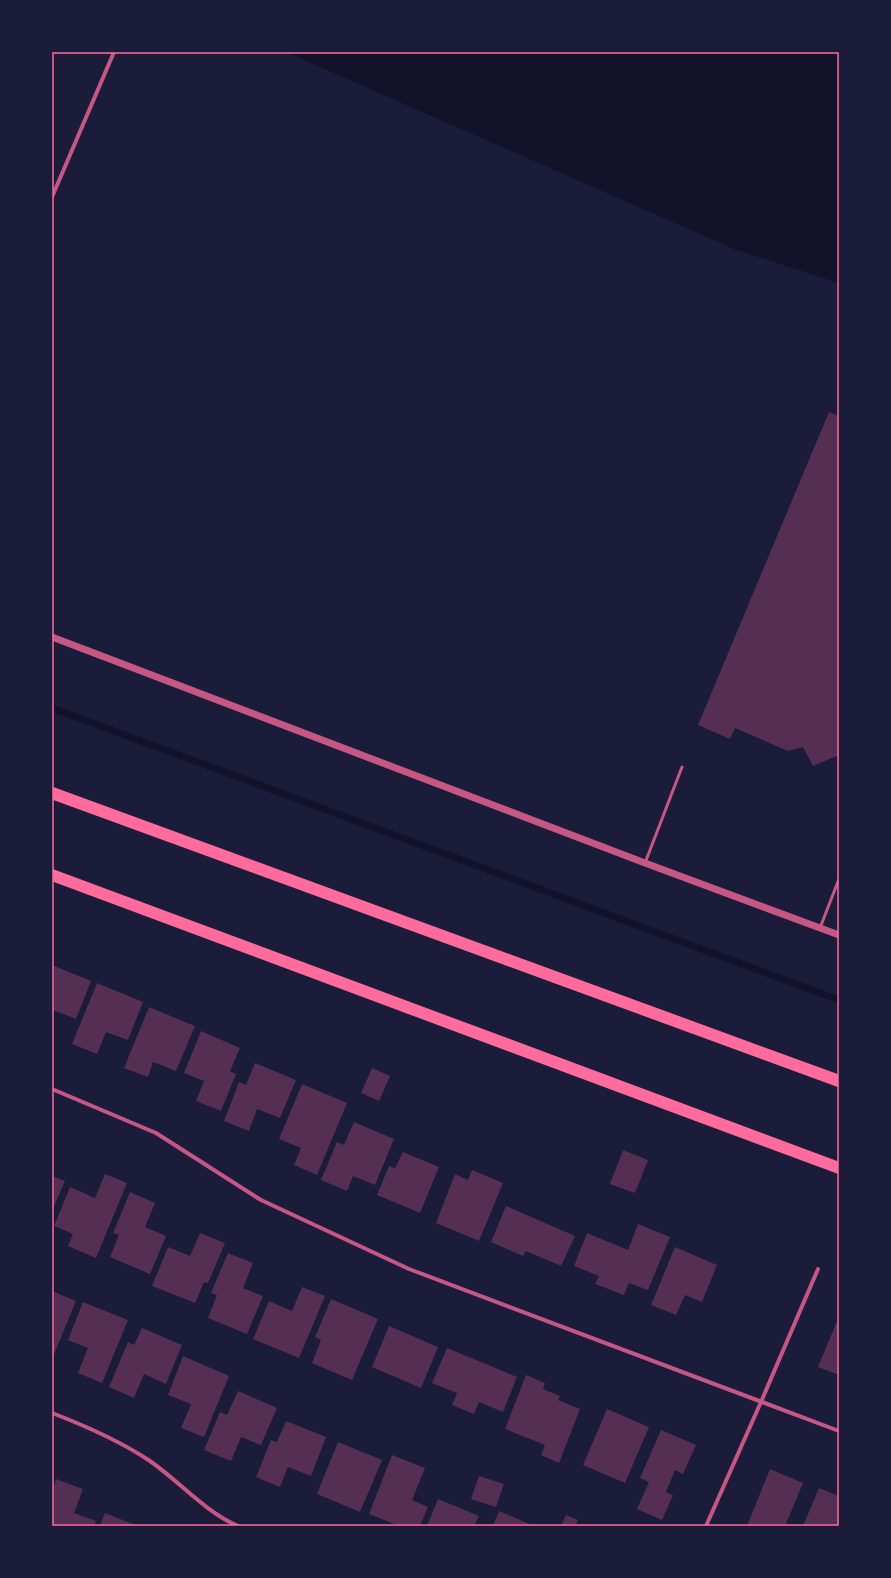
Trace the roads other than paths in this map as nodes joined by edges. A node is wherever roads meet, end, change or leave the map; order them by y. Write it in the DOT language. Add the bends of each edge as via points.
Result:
graph roads {
  1 [pos="114,52"];
  2 [pos="52,197"];
  3 [pos="52,637"];
  4 [pos="682,767"];
  5 [pos="52,793"];
  6 [pos="645,863"];
  7 [pos="52,875"];
  8 [pos="839,879"];
  9 [pos="820,928"];
  10 [pos="839,935"];
  11 [pos="839,1081"];
  12 [pos="52,1089"];
  13 [pos="839,1168"];
  14 [pos="818,1269"];
  15 [pos="761,1402"];
  16 [pos="52,1413"];
  17 [pos="839,1431"];
  18 [pos="238,1526"];
  19 [pos="706,1526"];
  1 -- 2 [label="street"];
  3 -- 6 [label="street"];
  4 -- 6 [label="lane"];
  5 -- 11 [label="highway"];
  6 -- 9 [label="street"];
  7 -- 13 [label="highway"];
  8 -- 9 [label="lane"];
  9 -- 10 [label="street"];
  12 -- 15 [label="street" via="156,1133 261,1200 410,1269"];
  14 -- 15 [label="street"];
  15 -- 17 [label="street"];
  15 -- 19 [label="street"];
  16 -- 18 [label="street" via="126,1446 151,1462 203,1505"];
}
